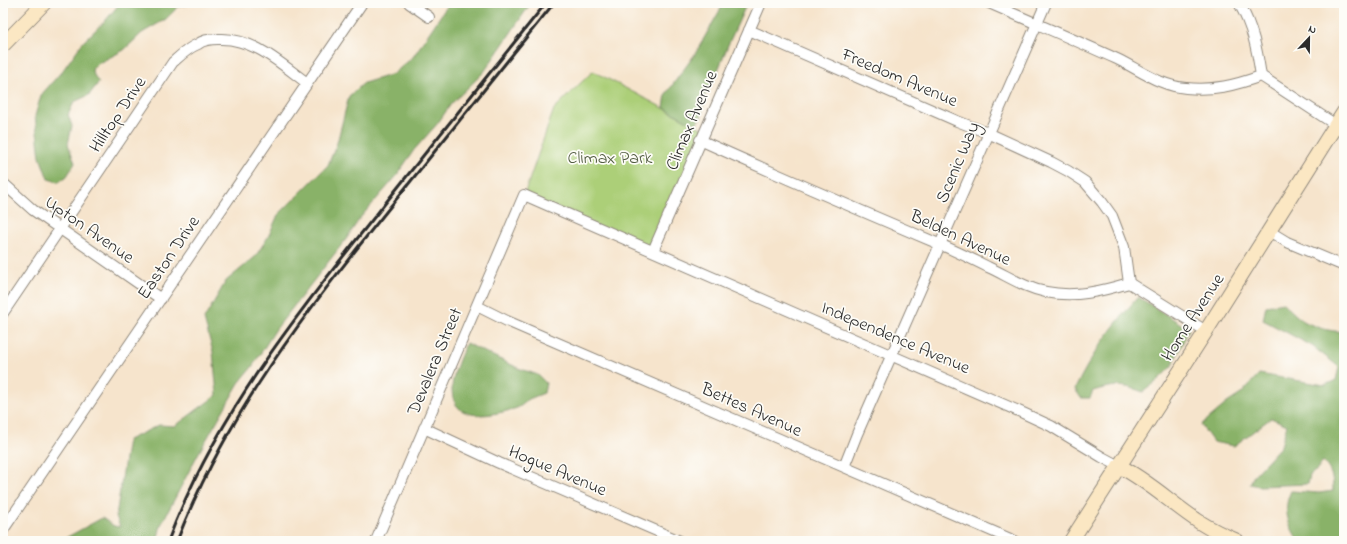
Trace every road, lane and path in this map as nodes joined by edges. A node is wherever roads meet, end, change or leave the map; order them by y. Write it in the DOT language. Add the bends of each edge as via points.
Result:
graph roads {
  1 [pos="44,3"];
  2 [pos="362,3"];
  3 [pos="409,3"];
  4 [pos="761,3"];
  5 [pos="989,3"];
  6 [pos="1046,3"];
  7 [pos="1239,3"];
  8 [pos="429,17"];
  9 [pos="1037,23"];
  10 [pos="749,30"];
  11 [pos="3,45"];
  12 [pos="1261,76"];
  13 [pos="307,83"];
  14 [pos="1341,118"];
  15 [pos="988,133"];
  16 [pos="700,140"];
  17 [pos="3,183"];
  18 [pos="524,196"];
  19 [pos="60,228"];
  20 [pos="1269,231"];
  21 [pos="940,244"];
  22 [pos="653,251"];
  23 [pos="1344,266"];
  24 [pos="1129,283"];
  25 [pos="161,299"];
  26 [pos="476,306"];
  27 [pos="3,313"];
  28 [pos="1206,331"];
  29 [pos="892,355"];
  30 [pos="424,428"];
  31 [pos="1119,466"];
  32 [pos="844,467"];
  33 [pos="3,530"];
  34 [pos="376,541"];
  35 [pos="680,541"];
  36 [pos="1015,541"];
  37 [pos="1071,541"];
  38 [pos="1237,541"];
  1 -- 11 [label="street"];
  2 -- 13 [label="street, Easton Drive"];
  3 -- 8 [label="street"];
  4 -- 10 [label="street, Climax Avenue"];
  5 -- 9 [label="street"];
  6 -- 9 [label="street, Scenic Way"];
  7 -- 12 [label="street" via="1254,36"];
  9 -- 12 [label="street" via="1146,75 1175,86 1219,88"];
  9 -- 15 [label="street, Scenic Way"];
  10 -- 15 [label="street, Freedom Avenue"];
  10 -- 16 [label="street, Climax Avenue"];
  12 -- 14 [label="street"];
  13 -- 19 [label="street, Hilltop Drive" via="270,56 244,42 227,38 199,43 173,62"];
  13 -- 25 [label="street, Easton Drive"];
  14 -- 20 [label="street, Home Avenue"];
  15 -- 21 [label="street, Scenic Way"];
  15 -- 24 [label="street, Freedom Avenue" via="1068,171 1094,191 1112,216 1121,235 1127,257"];
  16 -- 21 [label="street, Belden Avenue"];
  16 -- 22 [label="street, Climax Avenue"];
  17 -- 19 [label="street, Upton Avenue" via="33,210"];
  18 -- 22 [label="street, Independence Avenue"];
  18 -- 26 [label="street, Devalera Street"];
  19 -- 25 [label="street, Upton Avenue"];
  19 -- 27 [label="street, Hilltop Drive"];
  20 -- 23 [label="street" via="1287,242"];
  20 -- 28 [label="street, Home Avenue"];
  21 -- 24 [label="street, Belden Avenue" via="1032,289 1064,295 1081,294"];
  21 -- 29 [label="street, Scenic Way"];
  22 -- 29 [label="street, Independence Avenue"];
  24 -- 28 [label="street"];
  25 -- 33 [label="street, Easton Drive"];
  26 -- 30 [label="street, Devalera Street"];
  26 -- 32 [label="street, Bettes Avenue"];
  28 -- 31 [label="street, Home Avenue"];
  29 -- 31 [label="street, Independence Avenue" via="1051,426"];
  29 -- 32 [label="street, Scenic Way"];
  30 -- 34 [label="street, Devalera Street"];
  30 -- 35 [label="street, Hogue Avenue"];
  31 -- 37 [label="street, Home Avenue"];
  31 -- 38 [label="street, Independence Avenue" via="1147,482 1202,524"];
  32 -- 36 [label="street, Bettes Avenue"];
}
